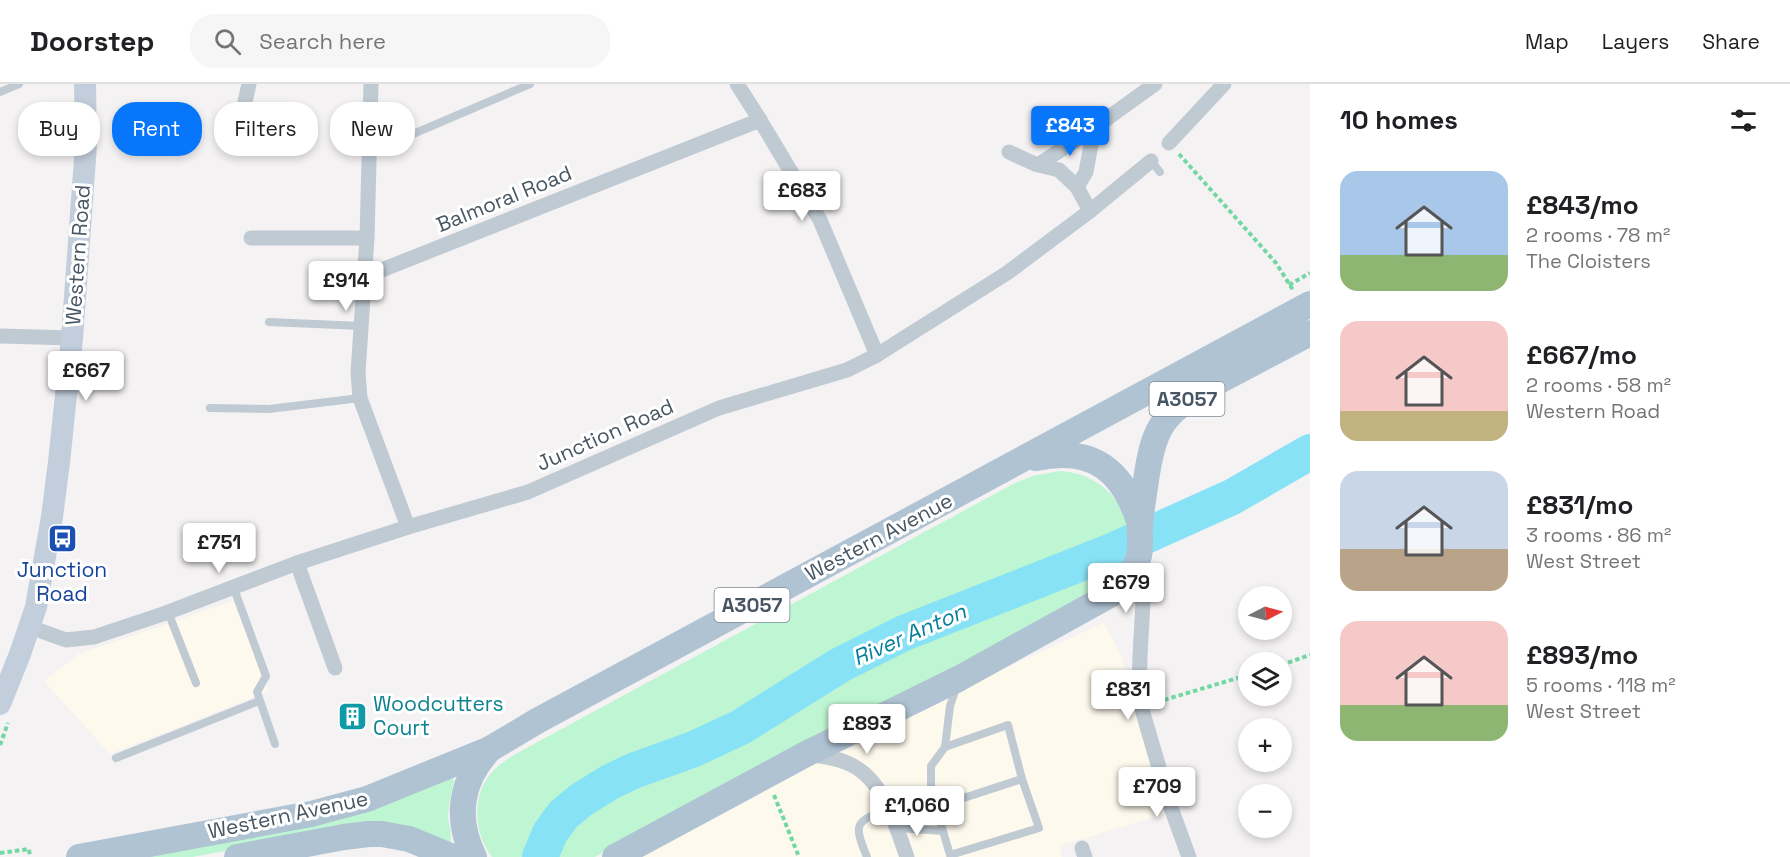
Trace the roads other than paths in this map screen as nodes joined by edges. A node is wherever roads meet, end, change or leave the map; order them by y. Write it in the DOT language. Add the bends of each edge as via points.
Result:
graph roads {
  1 [pos="19,84"];
  2 [pos="85,84"];
  3 [pos="249,84"];
  4 [pos="371,84"];
  5 [pos="530,84"];
  6 [pos="737,84"];
  7 [pos="1155,84"];
  8 [pos="1224,84"];
  9 [pos="0,92"];
  10 [pos="244,102"];
  11 [pos="371,102"];
  12 [pos="760,120"];
  13 [pos="1094,128"];
  14 [pos="415,133"];
  15 [pos="1172,147"];
  16 [pos="1009,152"];
  17 [pos="370,156"];
  18 [pos="1038,165"];
  19 [pos="1155,166"];
  20 [pos="1077,186"];
  21 [pos="1090,211"];
  22 [pos="251,238"];
  23 [pos="367,238"];
  24 [pos="364,277"];
  25 [pos="1302,298"];
  26 [pos="269,322"];
  27 [pos="361,326"];
  28 [pos="1310,333"];
  29 [pos="0,336"];
  30 [pos="72,338"];
  31 [pos="877,355"];
  32 [pos="360,398"];
  33 [pos="210,408"];
  34 [pos="1015,463"];
  35 [pos="408,526"];
  36 [pos="1139,544"];
  37 [pos="297,564"];
  38 [pos="233,586"];
  39 [pos="168,612"];
  40 [pos="30,627"];
  41 [pos="335,668"];
  42 [pos="960,678"];
  43 [pos="196,683"];
  44 [pos="259,701"];
  45 [pos="0,704"];
  46 [pos="275,744"];
  47 [pos="945,747"];
  48 [pos="490,749"];
  49 [pos="806,754"];
  50 [pos="116,758"];
  51 [pos="1022,779"];
  52 [pos="936,807"];
  53 [pos="888,809"];
  54 [pos="897,828"];
  55 [pos="943,831"];
  56 [pos="318,841"];
  57 [pos="950,856"];
  58 [pos="79,857"];
  59 [pos="237,857"];
  60 [pos="290,857"];
  61 [pos="453,857"];
  62 [pos="474,857"];
  63 [pos="615,857"];
  64 [pos="867,857"];
  65 [pos="907,857"];
  66 [pos="1188,857"];
  1 -- 9 [label="lane"];
  2 -- 30 [label="main road, Western Road" via="86,145"];
  3 -- 10 [label="street"];
  4 -- 11 [label="street"];
  5 -- 14 [label="lane"];
  6 -- 12 [label="street"];
  7 -- 13 [label="street"];
  8 -- 15 [label="street"];
  12 -- 24 [label="street, Balmoral Road"];
  12 -- 31 [label="street" via="820,220"];
  13 -- 18 [label="street"];
  13 -- 20 [label="street" via="1086,172"];
  16 -- 18 [label="street"];
  17 -- 23 [label="street"];
  18 -- 20 [label="street" via="1059,170"];
  19 -- 21 [label="street, Junction Road"];
  20 -- 21 [label="street"];
  21 -- 31 [label="street, Junction Road" via="1007,273"];
  22 -- 23 [label="street"];
  23 -- 24 [label="street"];
  24 -- 27 [label="street"];
  25 -- 34 [label="main road, Western Avenue / A3057"];
  26 -- 27 [label="lane"];
  27 -- 32 [label="street"];
  28 -- 36 [label="main road, A3057" via="1202,390 1166,418 1150,453"];
  29 -- 30 [label="street"];
  30 -- 40 [label="main road, Western Road" via="52,517"];
  31 -- 35 [label="street, Junction Road" via="847,370 719,408 528,492"];
  32 -- 33 [label="lane" via="269,409"];
  32 -- 35 [label="street"];
  34 -- 36 [label="main road, Western Avenue / A3057" via="1070,454 1102,466 1121,482 1135,508"];
  34 -- 48 [label="main road, Western Avenue / A3057"];
  35 -- 37 [label="street, Junction Road"];
  36 -- 42 [label="main road, A3057" via="1127,578 1105,599"];
  36 -- 66 [label="street" via="1143,598 1140,697"];
  37 -- 38 [label="street, Junction Road"];
  37 -- 41 [label="street"];
  38 -- 39 [label="street, Junction Road"];
  38 -- 44 [label="lane" via="266,676 257,692"];
  39 -- 40 [label="street, Junction Road" via="94,637 66,640"];
  39 -- 43 [label="lane"];
  40 -- 45 [label="main road, Western Road"];
  42 -- 47 [label="lane" via="950,706"];
  42 -- 49 [label="main road, A3057"];
  44 -- 46 [label="lane"];
  44 -- 50 [label="lane"];
  47 -- 51 [label="lane" via="1008,724"];
  47 -- 52 [label="lane" via="931,766"];
  48 -- 58 [label="main road, Western Avenue / A3057" via="340,808"];
  48 -- 62 [label="main road, Western Avenue / A3057" via="472,770 463,804 465,835"];
  49 -- 53 [label="street" via="842,760 864,772"];
  49 -- 63 [label="main road, A3057"];
  51 -- 52 [label="lane"];
  51 -- 57 [label="lane" via="1040,828"];
  52 -- 55 [label="lane"];
  53 -- 54 [label="street"];
  53 -- 64 [label="lane" via="860,822 858,832"];
  54 -- 55 [label="lane"];
  54 -- 65 [label="street"];
  55 -- 57 [label="lane"];
  56 -- 59 [label="main road, Western Avenue"];
  56 -- 60 [label="street"];
  56 -- 61 [label="main road, Western Avenue" via="382,834 409,839"];
}
